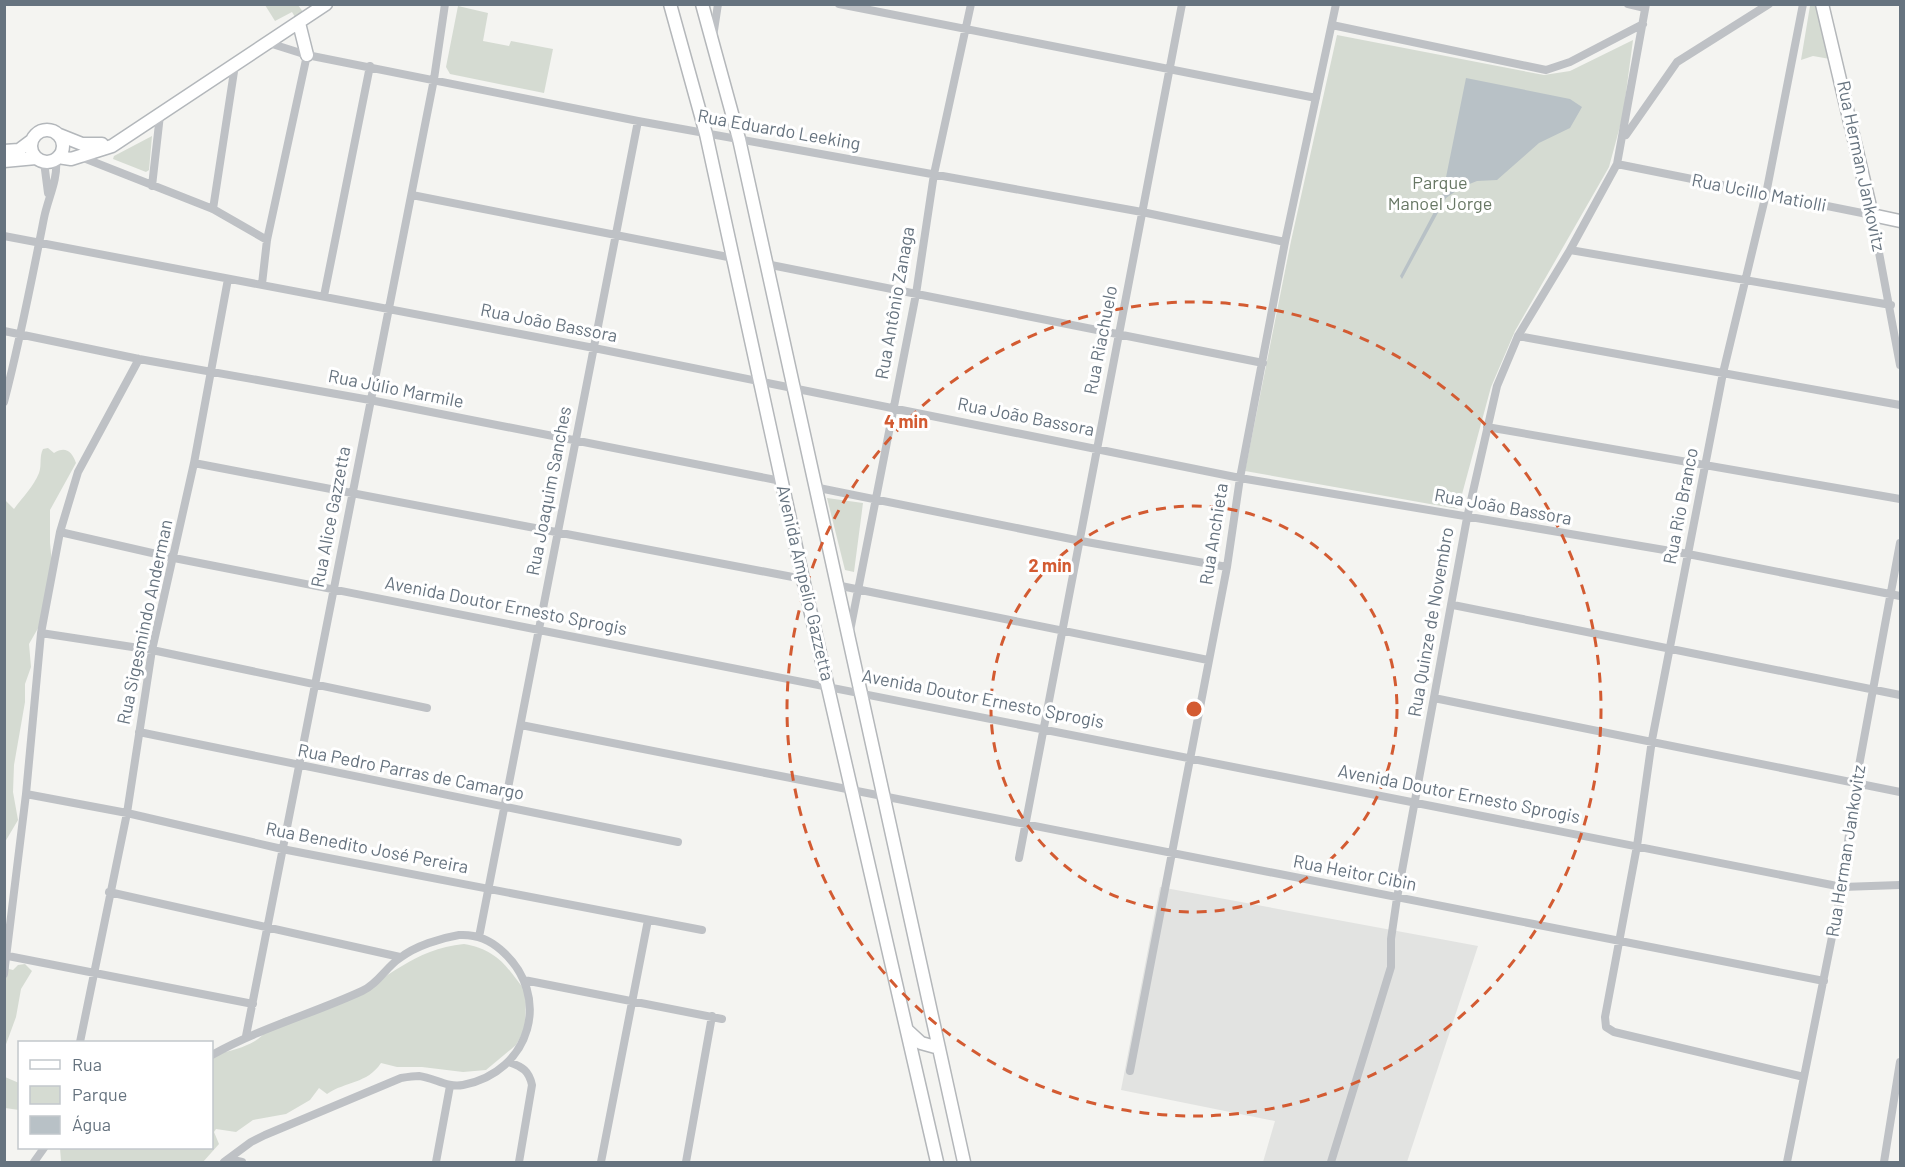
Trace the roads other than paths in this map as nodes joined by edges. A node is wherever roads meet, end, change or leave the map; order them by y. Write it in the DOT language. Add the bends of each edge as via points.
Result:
graph roads {
  1 [pos="445,4"];
  2 [pos="670,4"];
  3 [pos="702,4"];
  4 [pos="718,4"];
  5 [pos="839,4"];
  6 [pos="971,4"];
  7 [pos="1182,4"];
  8 [pos="1336,4"];
  9 [pos="1628,4"];
  10 [pos="1769,4"];
  11 [pos="1803,4"];
  12 [pos="1822,4"];
  13 [pos="323,6"];
  14 [pos="1646,6"];
  15 [pos="299,23"];
  16 [pos="1643,24"];
  17 [pos="1332,25"];
  18 [pos="966,31"];
  19 [pos="269,43"];
  20 [pos="712,43"];
  21 [pos="307,55"];
  22 [pos="236,65"];
  23 [pos="370,66"];
  24 [pos="1170,68"];
  25 [pos="434,80"];
  26 [pos="1316,98"];
  27 [pos="160,115"];
  28 [pos="638,121"];
  29 [pos="57,134"];
  30 [pos="706,134"];
  31 [pos="1624,137"];
  32 [pos="739,139"];
  33 [pos="120,140"];
  34 [pos="31,141"];
  35 [pos="4,151"];
  36 [pos="81,157"];
  37 [pos="48,159"];
  38 [pos="4,161"];
  39 [pos="1617,164"];
  40 [pos="934,174"];
  41 [pos="152,186"];
  42 [pos="1766,194"];
  43 [pos="411,195"];
  44 [pos="213,209"];
  45 [pos="1142,212"];
  46 [pos="1872,215"];
  47 [pos="1900,221"];
  48 [pos="616,235"];
  49 [pos="4,236"];
  50 [pos="267,240"];
  51 [pos="1285,242"];
  52 [pos="39,243"];
  53 [pos="1570,250"];
  54 [pos="733,258"];
  55 [pos="766,264"];
  56 [pos="228,279"];
  57 [pos="1746,281"];
  58 [pos="262,284"];
  59 [pos="916,294"];
  60 [pos="324,296"];
  61 [pos="1891,305"];
  62 [pos="388,309"];
  63 [pos="4,331"];
  64 [pos="1118,333"];
  65 [pos="21,334"];
  66 [pos="1518,336"];
  67 [pos="594,348"];
  68 [pos="139,359"];
  69 [pos="1263,363"];
  70 [pos="1900,365"];
  71 [pos="211,372"];
  72 [pos="1723,373"];
  73 [pos="762,382"];
  74 [pos="793,388"];
  75 [pos="370,400"];
  76 [pos="4,402"];
  77 [pos="1900,405"];
  78 [pos="892,409"];
  79 [pos="1487,427"];
  80 [pos="575,441"];
  81 [pos="1098,448"];
  82 [pos="1706,463"];
  83 [pos="194,464"];
  84 [pos="1240,478"];
  85 [pos="781,481"];
  86 [pos="814,487"];
  87 [pos="352,492"];
  88 [pos="876,498"];
  89 [pos="1900,499"];
  90 [pos="1467,518"];
  91 [pos="60,532"];
  92 [pos="558,532"];
  93 [pos="1080,541"];
  94 [pos="1900,543"];
  95 [pos="1688,554"];
  96 [pos="174,558"];
  97 [pos="1227,567"];
  98 [pos="803,579"];
  99 [pos="836,585"];
  100 [pos="858,589"];
  101 [pos="335,590"];
  102 [pos="1896,595"];
  103 [pos="1453,605"];
  104 [pos="539,630"];
  105 [pos="1064,632"];
  106 [pos="40,633"];
  107 [pos="848,643"];
  108 [pos="1670,649"];
  109 [pos="152,650"];
  110 [pos="1208,660"];
  111 [pos="314,685"];
  112 [pos="828,685"];
  113 [pos="1875,690"];
  114 [pos="859,691"];
  115 [pos="1900,695"];
  116 [pos="1434,698"];
  117 [pos="427,708"];
  118 [pos="521,725"];
  119 [pos="1044,728"];
  120 [pos="139,732"];
  121 [pos="1652,740"];
  122 [pos="1190,758"];
  123 [pos="299,767"];
  124 [pos="1856,782"];
  125 [pos="852,790"];
  126 [pos="1900,792"];
  127 [pos="26,794"];
  128 [pos="881,795"];
  129 [pos="1416,802"];
  130 [pos="505,807"];
  131 [pos="127,813"];
  132 [pos="1026,824"];
  133 [pos="678,842"];
  134 [pos="1636,846"];
  135 [pos="282,849"];
  136 [pos="1171,854"];
  137 [pos="1019,858"];
  138 [pos="1900,885"];
  139 [pos="1842,886"];
  140 [pos="490,888"];
  141 [pos="109,892"];
  142 [pos="1397,898"];
  143 [pos="648,920"];
  144 [pos="268,928"];
  145 [pos="702,930"];
  146 [pos="479,937"];
  147 [pos="1620,940"];
  148 [pos="8,957"];
  149 [pos="400,957"];
  150 [pos="93,973"];
  151 [pos="4,974"];
  152 [pos="524,980"];
  153 [pos="1824,981"];
  154 [pos="634,1000"];
  155 [pos="253,1004"];
  156 [pos="712,1016"];
  157 [pos="722,1018"];
  158 [pos="907,1030"];
  159 [pos="246,1036"];
  160 [pos="80,1041"];
  161 [pos="939,1048"];
  162 [pos="213,1054"];
  163 [pos="509,1062"];
  164 [pos="1900,1062"];
  165 [pos="1130,1071"];
  166 [pos="1804,1077"];
  167 [pos="450,1086"];
  168 [pos="43,1149"];
  169 [pos="1786,1160"];
  170 [pos="226,1161"];
  171 [pos="34,1162"];
  172 [pos="242,1162"];
  173 [pos="436,1162"];
  174 [pos="519,1162"];
  175 [pos="602,1162"];
  176 [pos="686,1162"];
  177 [pos="937,1162"];
  178 [pos="964,1162"];
  179 [pos="1331,1162"];
  180 [pos="1884,1162"];
  1 -- 25 [label="street, Rua Alice Gazzetta"];
  2 -- 30 [label="main road, Avenida Ampelio Gazzetta"];
  3 -- 20 [label="main road, Avenida Ampelio Gazzetta"];
  4 -- 20 [label="street"];
  5 -- 18 [label="street"];
  6 -- 18 [label="street, Rua Antônio Zanaga"];
  7 -- 24 [label="street, Rua Riachuelo"];
  8 -- 17 [label="street, Rua Anchieta"];
  9 -- 14 [label="street"];
  10 -- 31 [label="street" via="1677,62"];
  11 -- 42 [label="street, Rua Rio Branco"];
  12 -- 46 [label="main road, Rua Herman Jankovitz"];
  13 -- 15 [label="main road"];
  14 -- 16 [label="street, Rua Quinze de Novembro"];
  15 -- 19 [label="main road"];
  15 -- 21 [label="main road"];
  16 -- 17 [label="street" via="1570,62 1546,70"];
  16 -- 31 [label="street, Rua Quinze de Novembro"];
  17 -- 26 [label="street, Rua Anchieta"];
  18 -- 24 [label="street"];
  18 -- 40 [label="street, Rua Antônio Zanaga"];
  19 -- 21 [label="street, Rua Eduardo Leeking"];
  19 -- 22 [label="main road"];
  20 -- 32 [label="main road, Avenida Ampelio Gazzetta"];
  21 -- 23 [label="street, Rua Eduardo Leeking"];
  21 -- 50 [label="street"];
  22 -- 27 [label="main road"];
  22 -- 44 [label="street"];
  23 -- 25 [label="street, Rua Eduardo Leeking"];
  23 -- 60 [label="street"];
  24 -- 26 [label="street"];
  24 -- 45 [label="street, Rua Riachuelo"];
  25 -- 28 [label="street, Rua Eduardo Leeking"];
  25 -- 43 [label="street, Rua Alice Gazzetta"];
  26 -- 51 [label="street, Rua Anchieta"];
  27 -- 33 [label="main road"];
  27 -- 41 [label="street"];
  28 -- 30 [label="street, Rua Eduardo Leeking"];
  28 -- 48 [label="street, Rua Joaquim Sanches"];
  29 -- 33 [label="main road" via="94,146"];
  29 -- 34 [label="main road" via="43,130"];
  29 -- 37 [label="main road" via="63,148"];
  30 -- 32 [label="street, Rua Eduardo Leeking"];
  30 -- 54 [label="main road, Avenida Ampelio Gazzetta"];
  31 -- 39 [label="street, Rua Quinze de Novembro"];
  32 -- 40 [label="street, Rua Eduardo Leeking"];
  32 -- 55 [label="main road, Avenida Ampelio Gazzetta"];
  33 -- 36 [label="main road"];
  34 -- 35 [label="main road" via="19,150"];
  34 -- 37 [label="main road" via="31,150"];
  36 -- 37 [label="main road"];
  36 -- 41 [label="street"];
  37 -- 38 [label="main road"];
  37 -- 52 [label="street" via="49,197"];
  39 -- 42 [label="street, Rua Ucillo Matiolli"];
  39 -- 53 [label="street, Rua Quinze de Novembro"];
  40 -- 45 [label="street, Rua Eduardo Leeking"];
  40 -- 59 [label="street, Rua Antônio Zanaga"];
  41 -- 44 [label="street"];
  42 -- 46 [label="street, Rua Ucillo Matiolli"];
  42 -- 57 [label="street, Rua Rio Branco"];
  43 -- 48 [label="street"];
  43 -- 62 [label="street, Rua Alice Gazzetta"];
  44 -- 50 [label="street"];
  45 -- 51 [label="street, Rua Eduardo Leeking"];
  45 -- 64 [label="street, Rua Riachuelo"];
  46 -- 47 [label="main road, Rua Ucillo Matiolli"];
  46 -- 61 [label="street, Rua Herman Jankovitz"];
  48 -- 54 [label="street"];
  48 -- 67 [label="street, Rua Joaquim Sanches"];
  49 -- 52 [label="street, Rua João Bassora"];
  50 -- 58 [label="street"];
  51 -- 69 [label="street, Rua Anchieta"];
  52 -- 56 [label="street, Rua João Bassora"];
  52 -- 65 [label="street"];
  53 -- 57 [label="street"];
  53 -- 66 [label="street, Rua Quinze de Novembro"];
  54 -- 73 [label="main road, Avenida Ampelio Gazzetta"];
  55 -- 59 [label="street"];
  55 -- 74 [label="main road, Avenida Ampelio Gazzetta"];
  56 -- 58 [label="street, Rua João Bassora"];
  56 -- 71 [label="street, Rua Sigesmindo Anderman"];
  57 -- 61 [label="street"];
  57 -- 72 [label="street, Rua Rio Branco"];
  58 -- 60 [label="street, Rua João Bassora"];
  59 -- 64 [label="street"];
  59 -- 78 [label="street, Rua Antônio Zanaga"];
  60 -- 62 [label="street, Rua João Bassora"];
  61 -- 70 [label="street, Rua Herman Jankovitz"];
  62 -- 67 [label="street, Rua João Bassora"];
  62 -- 75 [label="street, Rua Alice Gazzetta"];
  63 -- 65 [label="street, Rua Júlio Marmile"];
  64 -- 69 [label="street"];
  64 -- 81 [label="street, Rua Riachuelo"];
  65 -- 68 [label="street, Rua Júlio Marmile"];
  65 -- 76 [label="street"];
  66 -- 72 [label="street"];
  66 -- 79 [label="street, Rua Quinze de Novembro" via="1497,386"];
  67 -- 73 [label="street, Rua João Bassora"];
  67 -- 80 [label="street, Rua Joaquim Sanches"];
  68 -- 71 [label="street, Rua Júlio Marmile"];
  68 -- 91 [label="street" via="78,472"];
  69 -- 84 [label="street, Rua Anchieta"];
  71 -- 75 [label="street, Rua Júlio Marmile"];
  71 -- 83 [label="street, Rua Sigesmindo Anderman"];
  72 -- 77 [label="street"];
  72 -- 82 [label="street, Rua Rio Branco"];
  73 -- 74 [label="street, Rua João Bassora"];
  73 -- 85 [label="main road, Avenida Ampelio Gazzetta"];
  74 -- 78 [label="street, Rua João Bassora"];
  74 -- 86 [label="main road, Avenida Ampelio Gazzetta"];
  75 -- 80 [label="street, Rua Júlio Marmile"];
  75 -- 87 [label="street, Rua Alice Gazzetta"];
  78 -- 81 [label="street, Rua João Bassora"];
  78 -- 88 [label="street, Rua Antônio Zanaga"];
  79 -- 82 [label="street"];
  79 -- 90 [label="street, Rua Quinze de Novembro"];
  80 -- 85 [label="street, Rua Júlio Marmile"];
  80 -- 92 [label="street, Rua Joaquim Sanches"];
  81 -- 84 [label="street, Rua João Bassora"];
  81 -- 93 [label="street, Rua Riachuelo"];
  82 -- 89 [label="street"];
  82 -- 95 [label="street, Rua Rio Branco"];
  83 -- 87 [label="street"];
  83 -- 96 [label="street, Rua Sigesmindo Anderman"];
  84 -- 90 [label="street, Rua João Bassora"];
  84 -- 97 [label="street, Rua Anchieta"];
  85 -- 98 [label="main road, Avenida Ampelio Gazzetta"];
  86 -- 88 [label="street"];
  86 -- 99 [label="main road, Avenida Ampelio Gazzetta"];
  87 -- 92 [label="street"];
  87 -- 101 [label="street, Rua Alice Gazzetta"];
  88 -- 93 [label="street"];
  88 -- 100 [label="street, Rua Antônio Zanaga"];
  90 -- 95 [label="street, Rua João Bassora"];
  90 -- 103 [label="street, Rua Quinze de Novembro"];
  91 -- 96 [label="street, Avenida Doutor Ernesto Sprogis"];
  91 -- 106 [label="street"];
  92 -- 98 [label="street"];
  92 -- 104 [label="street, Rua Joaquim Sanches"];
  93 -- 97 [label="street"];
  93 -- 105 [label="street, Rua Riachuelo"];
  94 -- 102 [label="street, Rua Herman Jankovitz"];
  95 -- 102 [label="street, Rua João Bassora"];
  95 -- 108 [label="street, Rua Rio Branco"];
  96 -- 101 [label="street, Avenida Doutor Ernesto Sprogis"];
  96 -- 109 [label="street, Rua Sigesmindo Anderman"];
  97 -- 110 [label="street, Rua Anchieta"];
  98 -- 112 [label="main road, Avenida Ampelio Gazzetta"];
  99 -- 100 [label="street"];
  99 -- 107 [label="main road, Avenida Ampelio Gazzetta"];
  100 -- 105 [label="street"];
  100 -- 107 [label="street, Rua Antônio Zanaga"];
  101 -- 104 [label="street, Avenida Doutor Ernesto Sprogis"];
  101 -- 111 [label="street, Rua Alice Gazzetta"];
  102 -- 113 [label="street, Rua Herman Jankovitz"];
  103 -- 108 [label="street"];
  103 -- 116 [label="street, Rua Quinze de Novembro"];
  104 -- 112 [label="street, Avenida Doutor Ernesto Sprogis"];
  104 -- 118 [label="street, Rua Joaquim Sanches"];
  105 -- 110 [label="street"];
  105 -- 119 [label="street, Rua Riachuelo"];
  106 -- 109 [label="street"];
  106 -- 127 [label="street"];
  107 -- 114 [label="main road, Avenida Ampelio Gazzetta"];
  108 -- 113 [label="street"];
  108 -- 121 [label="street, Rua Rio Branco"];
  109 -- 111 [label="street"];
  109 -- 120 [label="street, Rua Sigesmindo Anderman"];
  110 -- 122 [label="street, Rua Anchieta"];
  111 -- 117 [label="street"];
  111 -- 123 [label="street, Rua Alice Gazzetta"];
  112 -- 114 [label="street, Avenida Doutor Ernesto Sprogis"];
  112 -- 125 [label="main road, Avenida Ampelio Gazzetta"];
  113 -- 115 [label="street"];
  113 -- 124 [label="street, Rua Herman Jankovitz"];
  114 -- 119 [label="street, Avenida Doutor Ernesto Sprogis"];
  114 -- 128 [label="main road, Avenida Ampelio Gazzetta"];
  116 -- 121 [label="street"];
  116 -- 129 [label="street, Rua Quinze de Novembro"];
  118 -- 125 [label="street, Rua Heitor Cibin"];
  118 -- 130 [label="street, Rua Joaquim Sanches"];
  119 -- 122 [label="street, Avenida Doutor Ernesto Sprogis"];
  119 -- 132 [label="street, Rua Riachuelo"];
  120 -- 123 [label="street, Rua Pedro Parras de Camargo"];
  120 -- 131 [label="street, Rua Sigesmindo Anderman"];
  121 -- 124 [label="street"];
  121 -- 134 [label="street, Rua Rio Branco"];
  122 -- 129 [label="street, Avenida Doutor Ernesto Sprogis"];
  122 -- 136 [label="street, Rua Anchieta"];
  123 -- 130 [label="street, Rua Pedro Parras de Camargo"];
  123 -- 135 [label="street, Rua Alice Gazzetta"];
  124 -- 126 [label="street"];
  124 -- 139 [label="street, Rua Herman Jankovitz"];
  125 -- 128 [label="street, Rua Heitor Cibin"];
  125 -- 158 [label="main road, Avenida Ampelio Gazzetta"];
  127 -- 131 [label="street, Rua Benedito José Pereira"];
  127 -- 148 [label="street"];
  128 -- 132 [label="street, Rua Heitor Cibin"];
  128 -- 161 [label="main road, Avenida Ampelio Gazzetta"];
  129 -- 134 [label="street, Avenida Doutor Ernesto Sprogis"];
  129 -- 142 [label="street, Rua Quinze de Novembro"];
  130 -- 133 [label="street, Rua Pedro Parras de Camargo"];
  130 -- 140 [label="street, Rua Joaquim Sanches"];
  131 -- 135 [label="street, Rua Benedito José Pereira"];
  131 -- 141 [label="street, Rua Sigesmindo Anderman"];
  132 -- 136 [label="street, Rua Heitor Cibin"];
  132 -- 137 [label="street, Rua Riachuelo"];
  134 -- 139 [label="street, Avenida Doutor Ernesto Sprogis"];
  134 -- 147 [label="street, Rua Rio Branco"];
  135 -- 140 [label="street, Rua Benedito José Pereira"];
  135 -- 144 [label="street, Rua Alice Gazzetta"];
  136 -- 142 [label="street, Rua Heitor Cibin"];
  136 -- 165 [label="street, Rua Anchieta"];
  138 -- 139 [label="street, Avenida Doutor Ernesto Sprogis"];
  139 -- 153 [label="street, Rua Herman Jankovitz"];
  140 -- 143 [label="street, Rua Benedito José Pereira"];
  140 -- 146 [label="street, Rua Joaquim Sanches"];
  141 -- 144 [label="street"];
  141 -- 150 [label="street, Rua Sigesmindo Anderman"];
  142 -- 147 [label="street, Rua Heitor Cibin"];
  142 -- 179 [label="street, Rua Quinze de Novembro" via="1391,966"];
  143 -- 145 [label="street, Rua Benedito José Pereira"];
  143 -- 154 [label="street"];
  144 -- 149 [label="street"];
  144 -- 155 [label="street, Rua Alice Gazzetta"];
  146 -- 149 [label="street" via="459,935 438,940"];
  146 -- 152 [label="street" via="496,946"];
  147 -- 153 [label="street, Rua Heitor Cibin"];
  147 -- 166 [label="street, Rua Rio Branco" via="1606,1027"];
  148 -- 150 [label="street"];
  148 -- 151 [label="street"];
  149 -- 159 [label="street" via="363,990"];
  150 -- 155 [label="street"];
  150 -- 160 [label="street, Rua Sigesmindo Anderman"];
  152 -- 154 [label="street"];
  152 -- 163 [label="street" via="531,1003 529,1023"];
  153 -- 166 [label="street, Rua Herman Jankovitz"];
  154 -- 156 [label="street"];
  154 -- 175 [label="street"];
  155 -- 159 [label="street, Rua Alice Gazzetta"];
  156 -- 157 [label="street"];
  156 -- 176 [label="street"];
  158 -- 161 [label="main road" via="921,1043"];
  158 -- 177 [label="main road, Avenida Ampelio Gazzetta"];
  159 -- 162 [label="street"];
  161 -- 178 [label="main road, Avenida Ampelio Gazzetta"];
  163 -- 167 [label="street" via="475,1081"];
  163 -- 174 [label="street" via="522,1066 530,1074 532,1085"];
  164 -- 180 [label="street"];
  166 -- 169 [label="street, Rua Herman Jankovitz"];
  167 -- 170 [label="street" via="419,1076 401,1078 265,1135"];
  167 -- 173 [label="street"];
  168 -- 171 [label="street"];
  170 -- 172 [label="street"];
}
